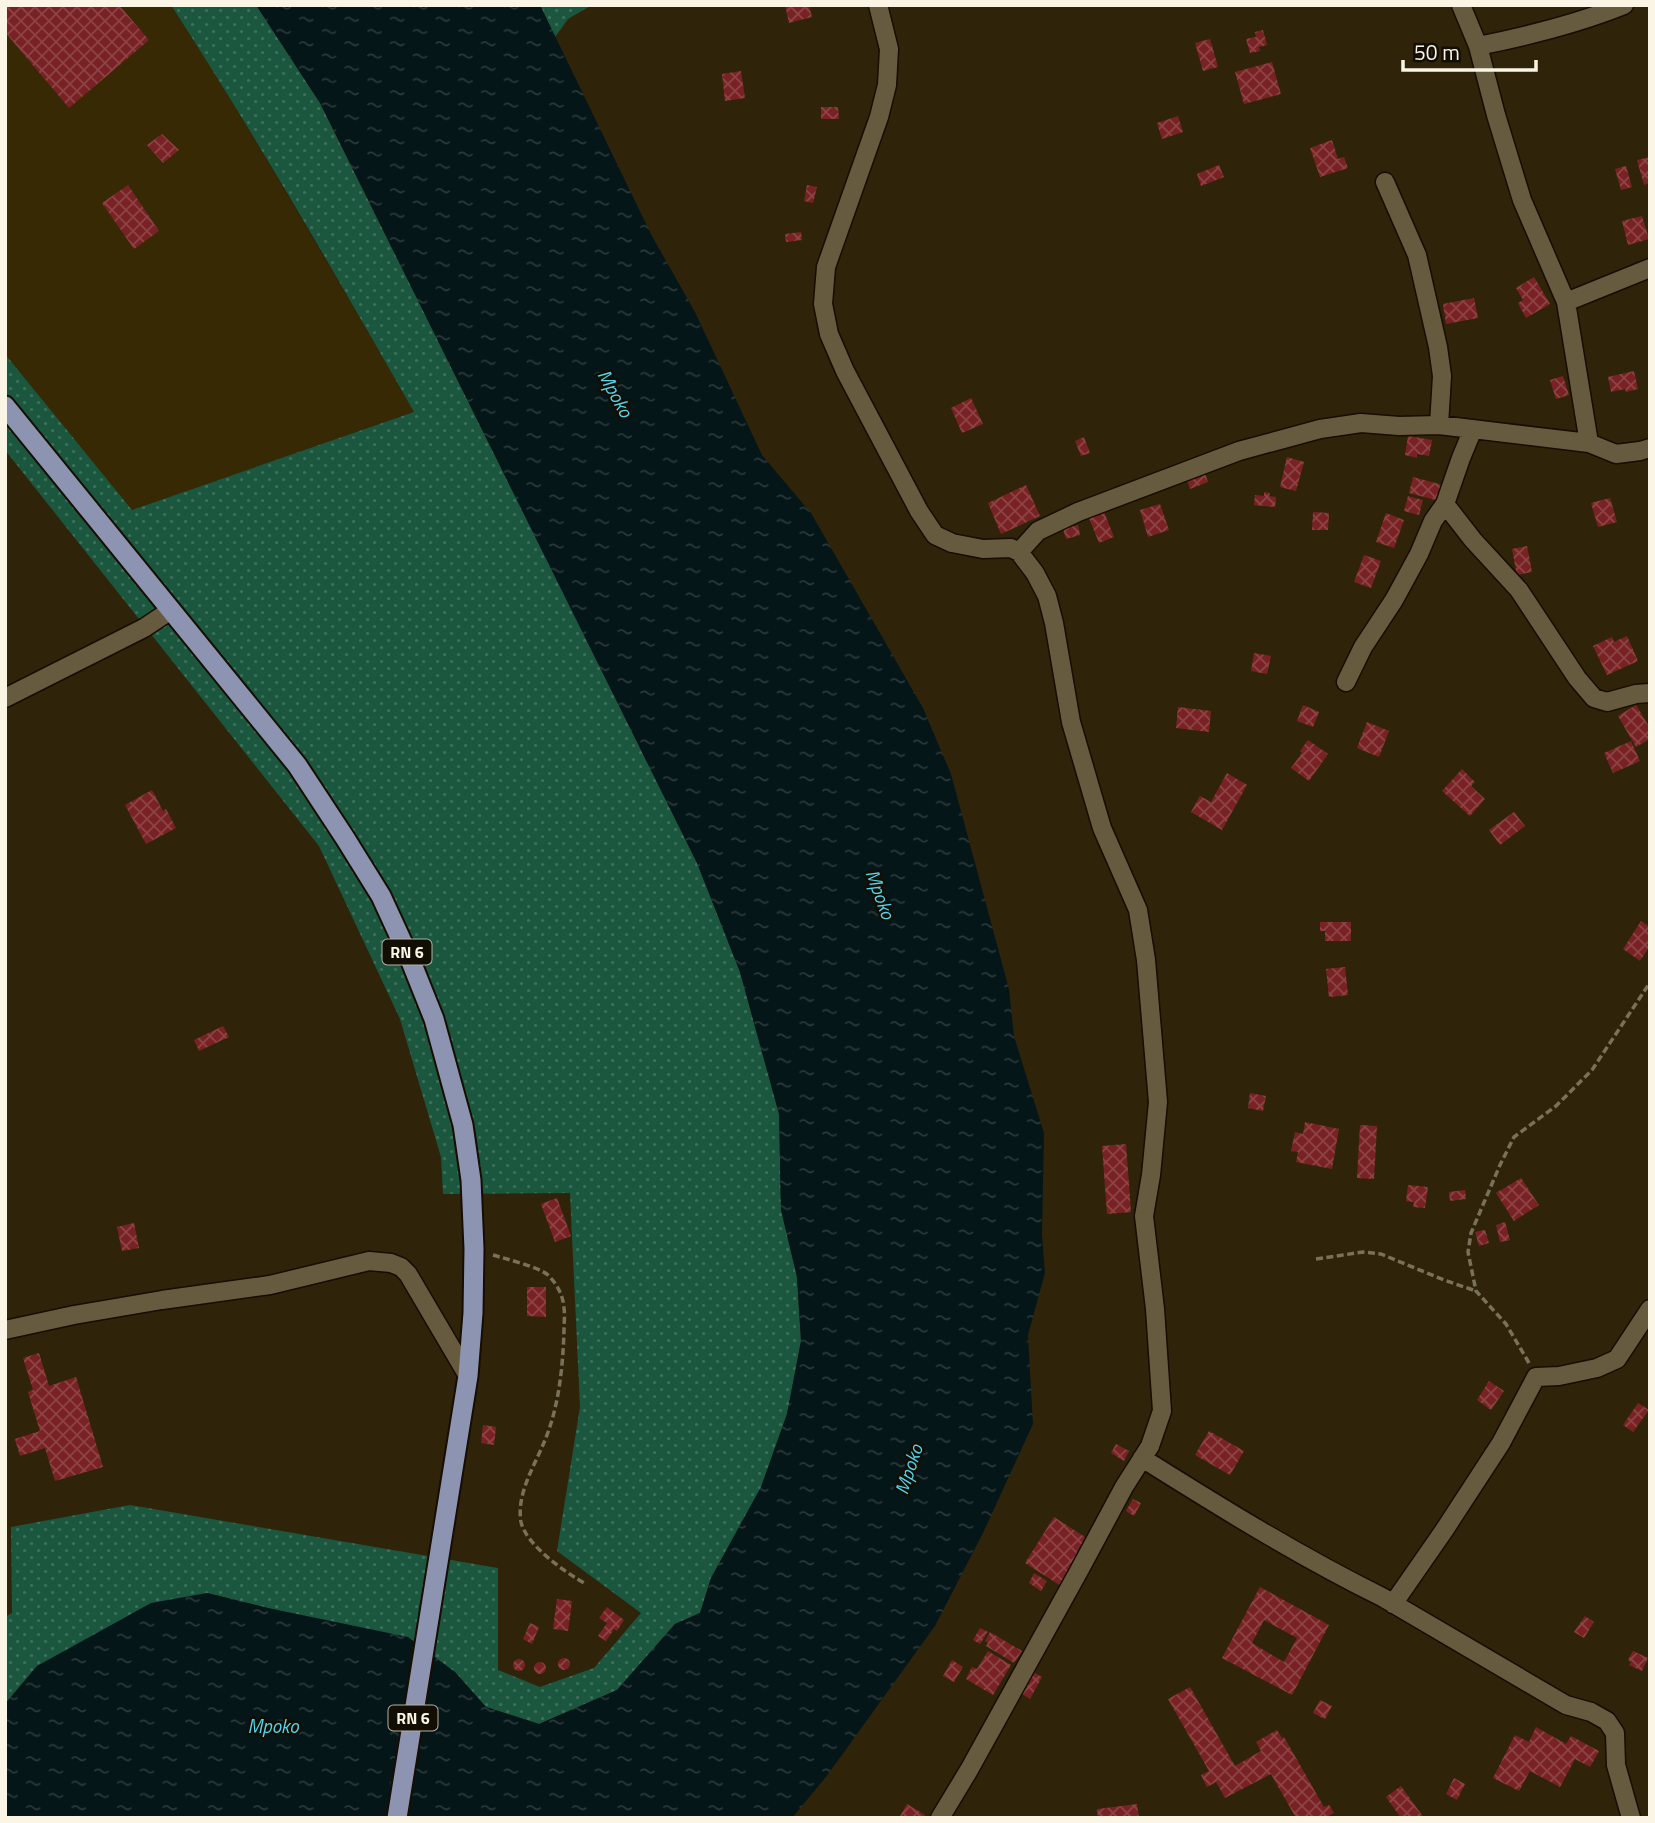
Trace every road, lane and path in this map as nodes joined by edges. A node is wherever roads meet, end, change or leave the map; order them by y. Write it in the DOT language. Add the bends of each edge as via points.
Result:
graph roads {
  1 [pos="878,5"];
  2 [pos="1461,5"];
  3 [pos="1624,5"];
  4 [pos="1478,46"];
  5 [pos="1385,182"];
  6 [pos="1650,268"];
  7 [pos="1566,302"];
  8 [pos="5,406"];
  9 [pos="1439,425"];
  10 [pos="1473,429"];
  11 [pos="1589,443"];
  12 [pos="1650,448"];
  13 [pos="1445,504"];
  14 [pos="1019,552"];
  15 [pos="171,610"];
  16 [pos="1346,682"];
  17 [pos="1650,693"];
  18 [pos="5,698"];
  19 [pos="1649,984"];
  20 [pos="474,1249"];
  21 [pos="1316,1259"];
  22 [pos="1476,1291"];
  23 [pos="1650,1309"];
  24 [pos="5,1330"];
  25 [pos="468,1376"];
  26 [pos="1536,1377"];
  27 [pos="1142,1458"];
  28 [pos="586,1584"];
  29 [pos="1393,1604"];
  30 [pos="397,1818"];
  31 [pos="940,1818"];
  32 [pos="1631,1818"];
  1 -- 14 [label="street" via="889,49 887,85 826,267 823,304 829,334 935,535 952,543"];
  2 -- 4 [label="street"];
  3 -- 4 [label="street" via="1576,23"];
  4 -- 7 [label="street" via="1522,200"];
  5 -- 9 [label="street" via="1417,256 1438,347 1442,376"];
  6 -- 7 [label="street"];
  7 -- 11 [label="street"];
  8 -- 15 [label="main road, RN 6"];
  9 -- 10 [label="street"];
  9 -- 14 [label="street" via="1361,423 1239,451 1079,512 1038,531"];
  10 -- 11 [label="street"];
  10 -- 13 [label="street"];
  11 -- 12 [label="street" via="1616,454"];
  13 -- 16 [label="street"];
  13 -- 17 [label="street" via="1519,590 1594,698 1607,702"];
  14 -- 27 [label="street" via="1047,596 1072,722 1102,828 1138,910 1146,960 1158,1102 1144,1216 1162,1412"];
  15 -- 18 [label="street"];
  15 -- 20 [label="main road, RN 6" via="296,765 381,896 434,1019 463,1125"];
  19 -- 22 [label="path" via="1592,1070 1556,1106 1514,1137 1471,1233 1468,1252"];
  20 -- 25 [label="main road, RN 6"];
  20 -- 28 [label="path" via="546,1273 559,1288 564,1345 558,1394 520,1509 531,1541"];
  21 -- 22 [label="path" via="1381,1254"];
  22 -- 26 [label="path" via="1506,1324"];
  23 -- 26 [label="street" via="1617,1359 1597,1368"];
  24 -- 25 [label="street" via="270,1285 369,1261 391,1263 408,1273"];
  25 -- 30 [label="main road, RN 6"];
  26 -- 29 [label="street" via="1501,1443"];
  27 -- 29 [label="street"];
  27 -- 31 [label="street"];
  29 -- 32 [label="street" via="1566,1705 1607,1721 1615,1733 1616,1765"];
}
